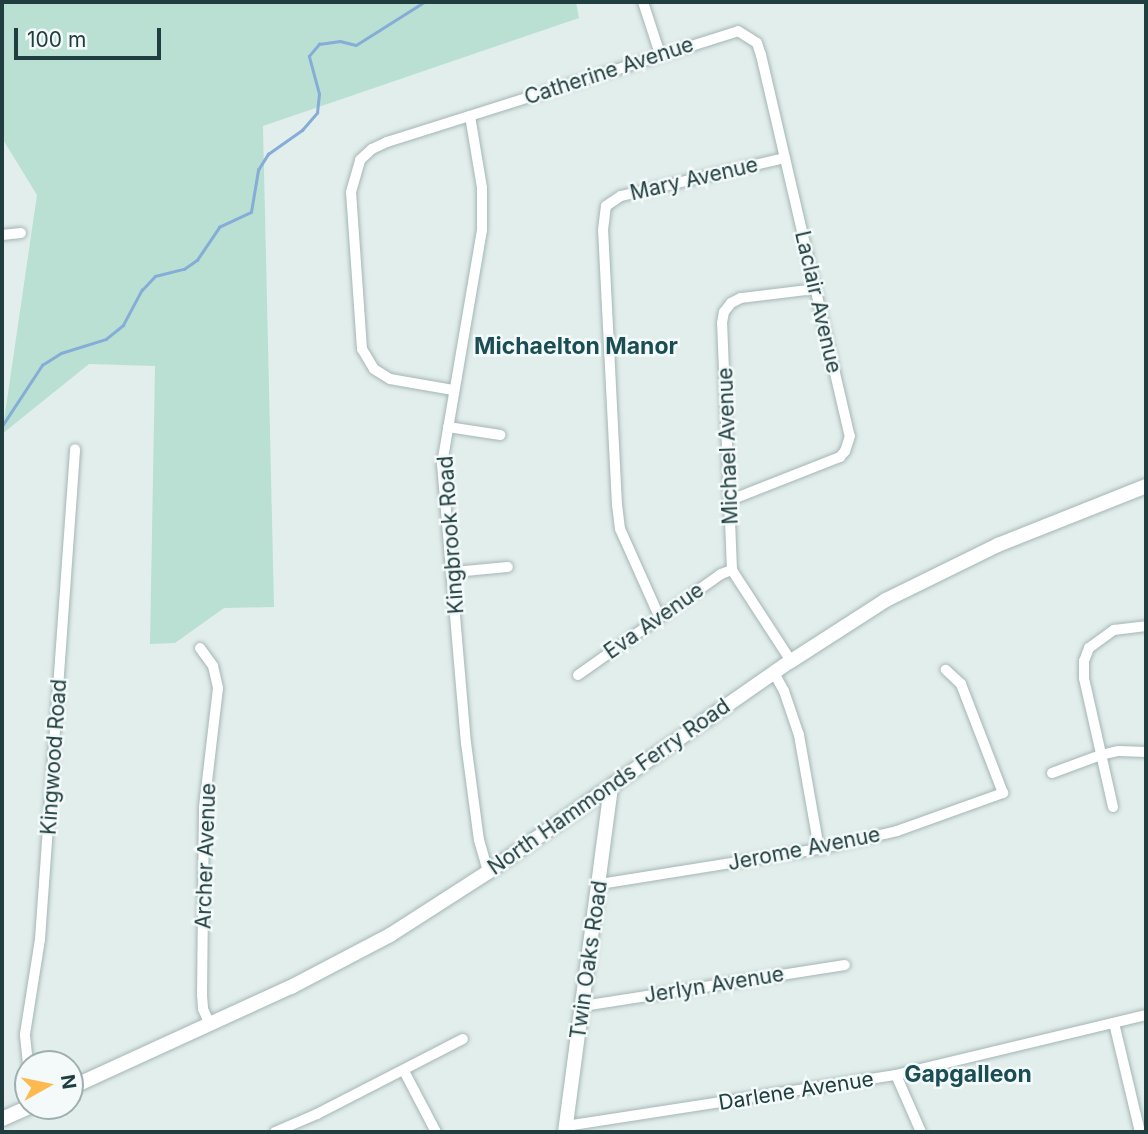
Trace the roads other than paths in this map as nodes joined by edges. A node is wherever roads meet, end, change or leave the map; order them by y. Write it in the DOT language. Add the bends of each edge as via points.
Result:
graph roads {
  1 [pos="643,2"];
  2 [pos="748,35"];
  3 [pos="660,54"];
  4 [pos="470,116"];
  5 [pos="784,158"];
  6 [pos="21,233"];
  7 [pos="2,235"];
  8 [pos="815,289"];
  9 [pos="453,390"];
  10 [pos="448,427"];
  11 [pos="500,435"];
  12 [pos="75,449"];
  13 [pos="1146,486"];
  14 [pos="731,500"];
  15 [pos="508,566"];
  16 [pos="732,570"];
  17 [pos="454,572"];
  18 [pos="659,616"];
  19 [pos="1146,626"];
  20 [pos="200,648"];
  21 [pos="790,661"];
  22 [pos="946,670"];
  23 [pos="774,673"];
  24 [pos="578,675"];
  25 [pos="1146,752"];
  26 [pos="1101,755"];
  27 [pos="1052,773"];
  28 [pos="611,787"];
  29 [pos="1113,807"];
  30 [pos="819,849"];
  31 [pos="488,872"];
  32 [pos="600,884"];
  33 [pos="845,965"];
  34 [pos="583,1006"];
  35 [pos="1146,1015"];
  36 [pos="1114,1023"];
  37 [pos="211,1025"];
  38 [pos="463,1039"];
  39 [pos="27,1050"];
  40 [pos="404,1071"];
  41 [pos="896,1075"];
  42 [pos="84,1082"];
  43 [pos="566,1129"];
  44 [pos="275,1132"];
  45 [pos="436,1132"];
  46 [pos="920,1132"];
  47 [pos="1140,1132"];
  1 -- 3 [label="street"];
  2 -- 3 [label="street, Catherine Avenue" via="728,32"];
  2 -- 5 [label="street, Laclair Avenue" via="761,55"];
  3 -- 4 [label="street, Catherine Avenue"];
  4 -- 9 [label="street, Kingbrook Road" via="482,188 482,230"];
  4 -- 9 [label="street, Catherine Avenue" via="372,149 360,160 351,191 362,349 390,379"];
  5 -- 8 [label="street, Laclair Avenue"];
  5 -- 18 [label="street, Mary Avenue" via="621,196 606,206 603,230 620,529"];
  6 -- 7 [label="street"];
  8 -- 14 [label="street, Michael Avenue" via="741,298 724,312"];
  8 -- 14 [label="street, Laclair Avenue" via="849,443 839,457"];
  9 -- 10 [label="street, Kingbrook Road"];
  10 -- 11 [label="street"];
  10 -- 17 [label="street, Kingbrook Road" via="442,464"];
  12 -- 39 [label="street, Kingwood Road" via="40,939 25,1034"];
  13 -- 21 [label="street, North Hammonds Ferry Road" via="939,572"];
  14 -- 16 [label="street, Michael Avenue"];
  15 -- 17 [label="street"];
  16 -- 18 [label="street, Eva Avenue"];
  16 -- 21 [label="street, Michael Avenue"];
  17 -- 31 [label="street, Kingbrook Road" via="466,743"];
  18 -- 24 [label="street, Eva Avenue"];
  19 -- 26 [label="street" via="1107,634 1089,648 1084,661"];
  20 -- 37 [label="street, Archer Avenue" via="213,666 218,688 204,808 202,994"];
  21 -- 23 [label="street, North Hammonds Ferry Road"];
  22 -- 30 [label="street, Jerome Avenue" via="961,684 1003,793 920,825"];
  23 -- 28 [label="street, North Hammonds Ferry Road"];
  23 -- 30 [label="street" via="799,735"];
  25 -- 26 [label="street"];
  26 -- 27 [label="street"];
  26 -- 29 [label="street"];
  28 -- 31 [label="street, North Hammonds Ferry Road"];
  28 -- 32 [label="street, Twin Oaks Road"];
  30 -- 32 [label="street, Jerome Avenue"];
  31 -- 37 [label="street, North Hammonds Ferry Road" via="379,940"];
  32 -- 34 [label="street, Twin Oaks Road"];
  33 -- 34 [label="street, Jerlyn Avenue"];
  34 -- 43 [label="street, Twin Oaks Road"];
  35 -- 36 [label="street, Darlene Avenue"];
  36 -- 41 [label="street, Darlene Avenue"];
  36 -- 47 [label="street"];
  37 -- 42 [label="street, North Hammonds Ferry Road"];
  38 -- 40 [label="street"];
  40 -- 44 [label="street"];
  40 -- 45 [label="street"];
  41 -- 43 [label="street, Darlene Avenue"];
  41 -- 46 [label="street"];
}
